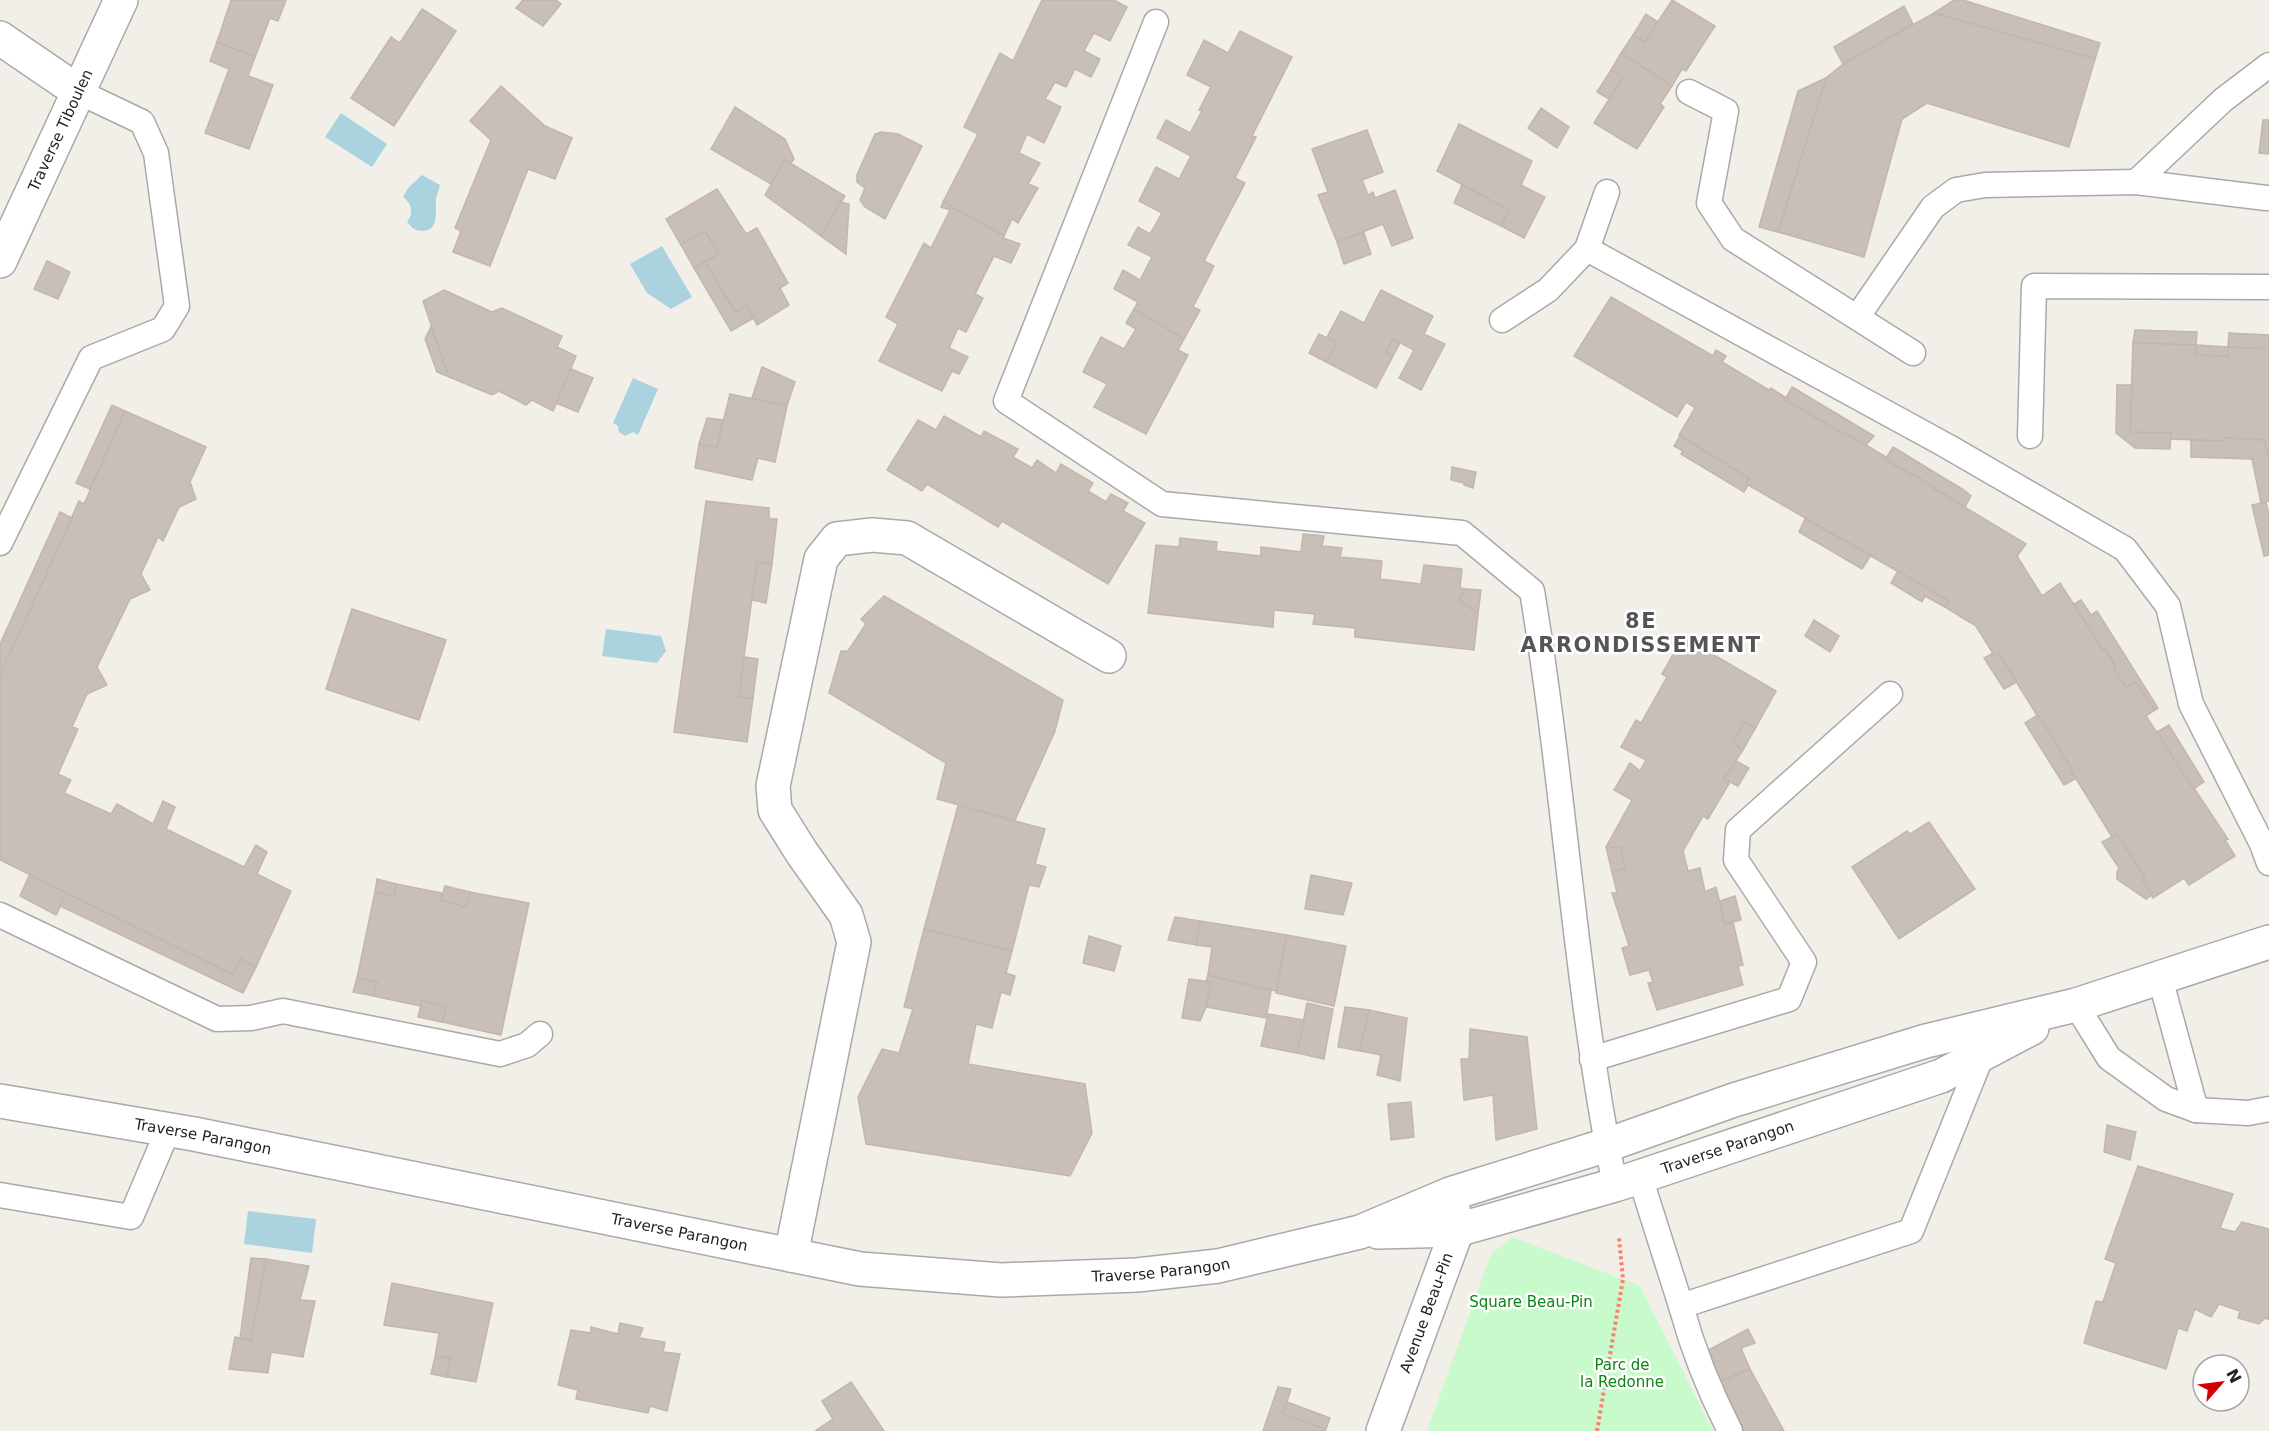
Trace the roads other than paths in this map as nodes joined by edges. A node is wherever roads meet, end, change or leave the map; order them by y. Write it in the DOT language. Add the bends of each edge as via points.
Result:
graph roads {
  1 [pos="121,0"];
  2 [pos="1156,22"];
  3 [pos="0,38"];
  4 [pos="2269,65"];
  5 [pos="79,92"];
  6 [pos="1689,92"];
  7 [pos="2136,182"];
  8 [pos="1606,192"];
  9 [pos="2266,198"];
  10 [pos="1587,249"];
  11 [pos="0,261"];
  12 [pos="2269,287"];
  13 [pos="1858,316"];
  14 [pos="1502,320"];
  15 [pos="1913,353"];
  16 [pos="2030,436"];
  17 [pos="0,543"];
  18 [pos="1109,656"];
  19 [pos="1890,694"];
  20 [pos="2269,863"];
  21 [pos="0,915"];
  22 [pos="2269,942"];
  23 [pos="2160,978"];
  24 [pos="2076,1005"];
  25 [pos="540,1034"];
  26 [pos="1982,1055"];
  27 [pos="1592,1059"];
  28 [pos="0,1101"];
  29 [pos="2269,1109"];
  30 [pos="2196,1110"];
  31 [pos="168,1130"];
  32 [pos="1607,1146"];
  33 [pos="1628,1181"];
  34 [pos="1450,1194"];
  35 [pos="0,1195"];
  36 [pos="1457,1230"];
  37 [pos="1360,1232"];
  38 [pos="791,1255"];
  39 [pos="1681,1306"];
  40 [pos="1383,1431"];
  41 [pos="1730,1431"];
  1 -- 5 [label="street, Traverse Tiboulen"];
  2 -- 27 [label="lane" via="1006,401 1162,504 1462,533 1532,591 1547,684"];
  3 -- 5 [label="street"];
  4 -- 7 [label="lane" via="2223,100"];
  5 -- 11 [label="street, Traverse Tiboulen"];
  5 -- 17 [label="lane" via="142,122 156,153 177,306 163,329 91,358"];
  6 -- 13 [label="lane" via="1726,111 1710,203 1734,239"];
  7 -- 9 [label="lane"];
  7 -- 13 [label="lane" via="1984,184 1956,190 1933,207"];
  8 -- 10 [label="lane"];
  10 -- 14 [label="lane" via="1548,290"];
  10 -- 20 [label="lane" via="1947,446 2125,549 2168,606 2191,704"];
  12 -- 16 [label="lane" via="2034,286"];
  13 -- 15 [label="lane"];
  18 -- 38 [label="street" via="907,538 872,535 837,539 821,560 773,786 775,810 846,915 854,942"];
  19 -- 27 [label="lane" via="1738,830 1736,860 1804,962 1789,999"];
  21 -- 25 [label="lane" via="216,1019 251,1018 283,1011 500,1054 527,1045"];
  22 -- 23 [label="street, Traverse Parangon"];
  23 -- 24 [label="street, Traverse Parangon"];
  23 -- 30 [label="lane"];
  24 -- 26 [label="street, Traverse Parangon"];
  24 -- 30 [label="lane" via="2109,1058 2166,1099"];
  24 -- 32 [label="street, Traverse Parangon" via="1926,1041 1734,1100"];
  26 -- 33 [label="street, Traverse Parangon" via="1941,1076"];
  26 -- 39 [label="lane" via="1911,1231"];
  27 -- 32 [label="lane"];
  28 -- 31 [label="street, Traverse Parangon"];
  29 -- 30 [label="lane" via="2248,1113"];
  31 -- 35 [label="lane" via="131,1217"];
  31 -- 38 [label="street, Traverse Parangon"];
  32 -- 33 [label="lane"];
  32 -- 34 [label="street, Traverse Parangon"];
  33 -- 36 [label="street, Traverse Parangon"];
  33 -- 39 [label="lane"];
  34 -- 36 [label="street"];
  34 -- 37 [label="street, Traverse Parangon"];
  36 -- 37 [label="street, Traverse Parangon"];
  36 -- 40 [label="street, Avenue Beau-Pin"];
  37 -- 38 [label="street, Traverse Parangon" via="1218,1266 1137,1275 1001,1280 860,1269"];
  39 -- 41 [label="lane" via="1693,1350"];
}
